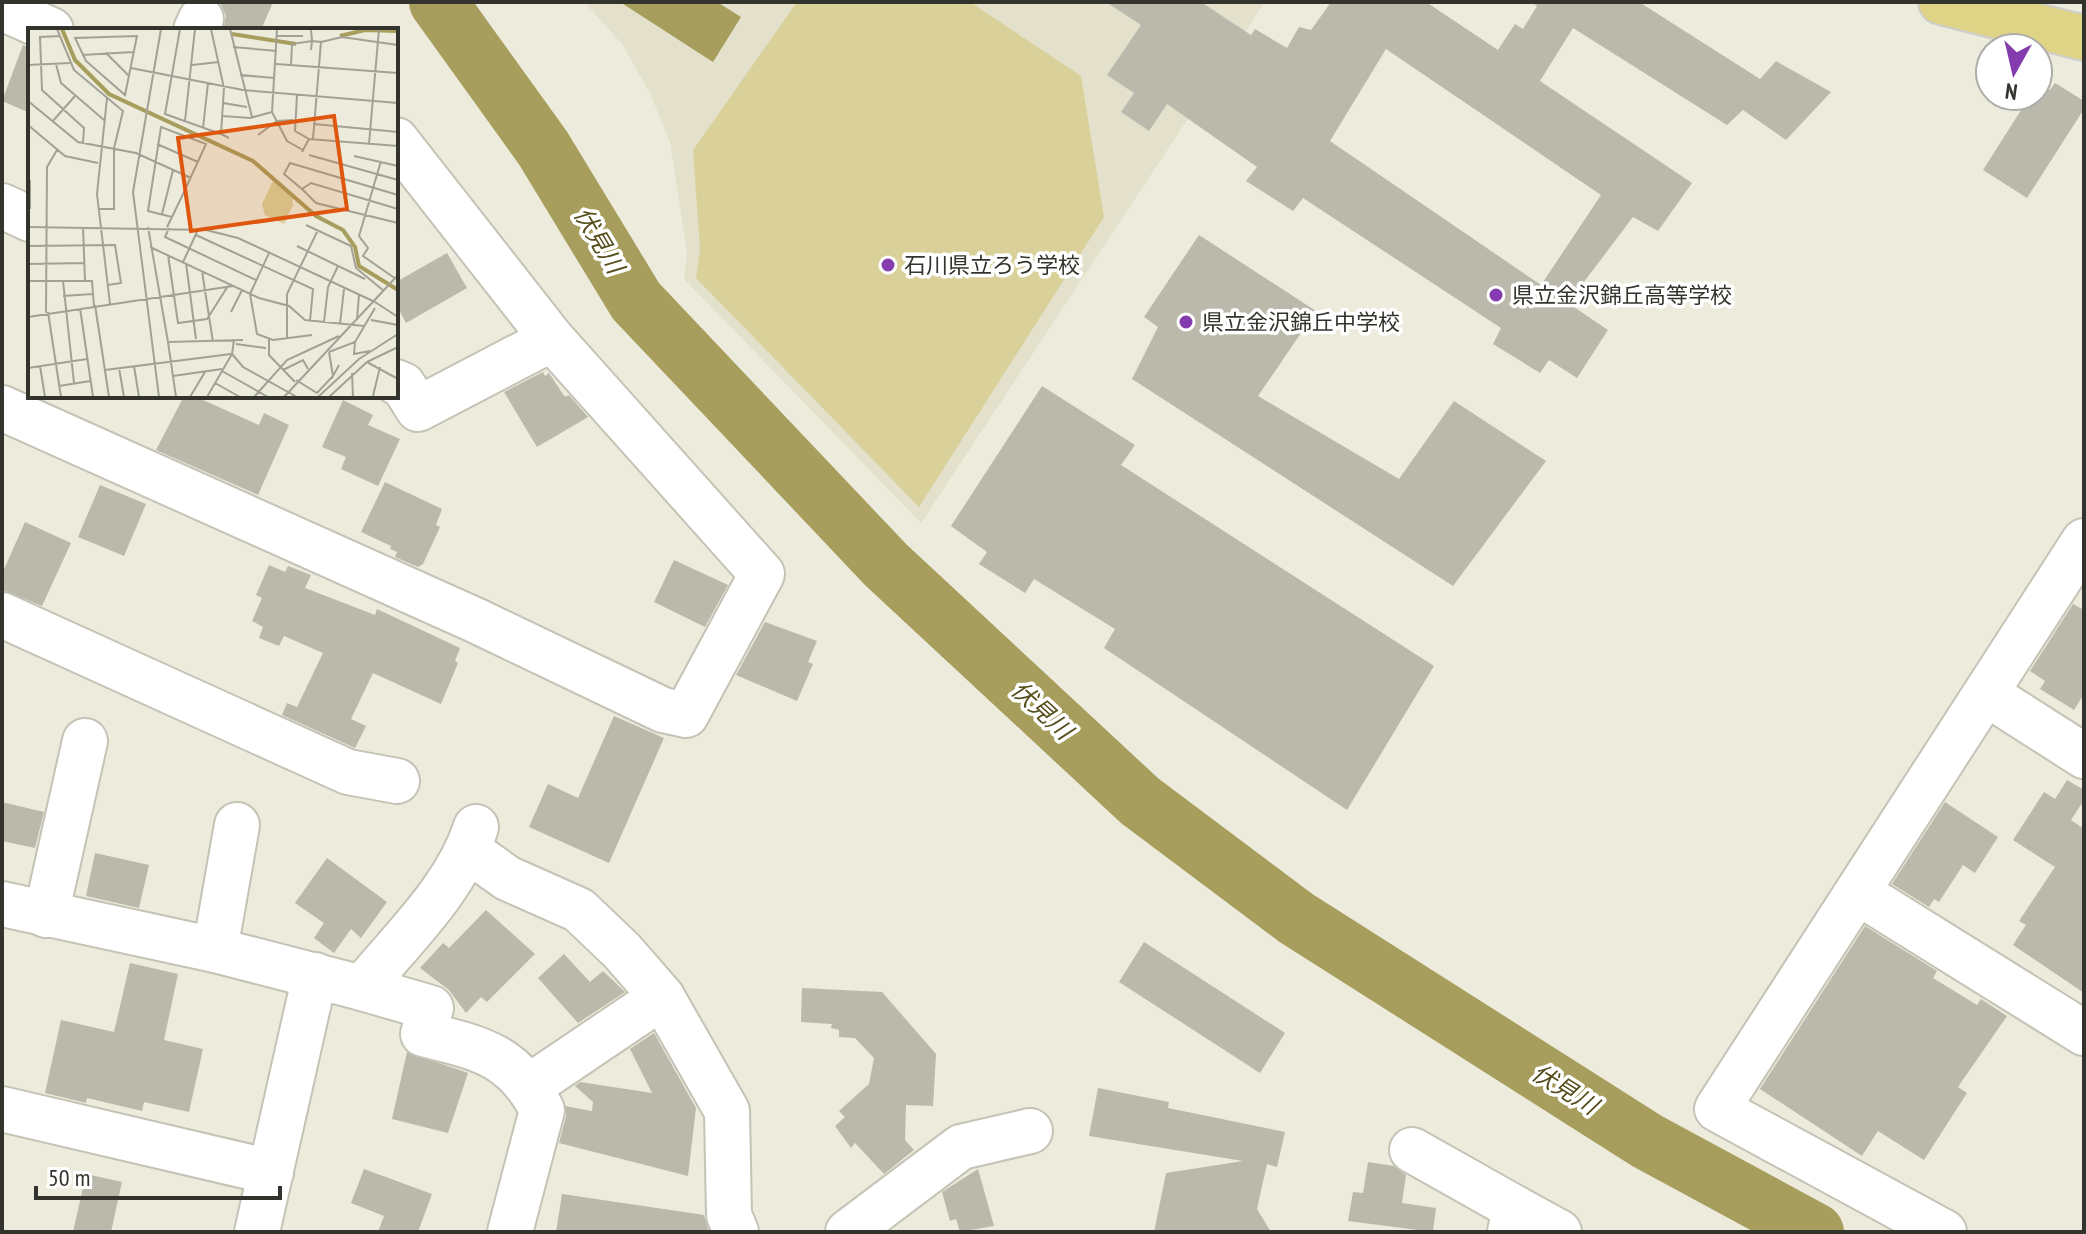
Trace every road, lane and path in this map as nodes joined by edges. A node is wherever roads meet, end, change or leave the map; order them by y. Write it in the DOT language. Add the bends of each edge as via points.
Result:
graph roads {
  1 [pos="1965,4"];
  2 [pos="2,8"];
  3 [pos="47,28"];
  4 [pos="2084,38"];
  5 [pos="398,143"];
  6 [pos="2,206"];
  7 [pos="28,218"];
  8 [pos="552,339"];
  9 [pos="398,383"];
  10 [pos="2,408"];
  11 [pos="2084,541"];
  12 [pos="2,615"];
  13 [pos="1987,694"];
  14 [pos="85,741"];
  15 [pos="2084,756"];
  16 [pos="397,781"];
  17 [pos="237,825"];
  18 [pos="1859,893"];
  19 [pos="2,904"];
  20 [pos="46,915"];
  21 [pos="215,950"];
  22 [pos="315,975"];
  23 [pos="362,988"];
  24 [pos="662,997"];
  25 [pos="2084,1033"];
  26 [pos="530,1086"];
  27 [pos="2,1109"];
  28 [pos="1030,1131"];
  29 [pos="1412,1150"];
  30 [pos="271,1172"];
  31 [pos="1512,1220"];
  32 [pos="265,1229"];
  33 [pos="510,1232"];
  34 [pos="736,1232"];
  35 [pos="848,1232"];
  36 [pos="1559,1232"];
  37 [pos="1944,1232"];
  1 -- 4 [label="main road"];
  2 -- 3 [label="street"];
  5 -- 8 [label="street"];
  6 -- 7 [label="street"];
  8 -- 9 [label="street" via="418,409"];
  8 -- 10 [label="street" via="762,574 686,715 663,710"];
  11 -- 13 [label="street"];
  12 -- 16 [label="street" via="348,772"];
  13 -- 15 [label="street"];
  13 -- 18 [label="street"];
  14 -- 20 [label="street"];
  17 -- 21 [label="street"];
  18 -- 25 [label="street"];
  18 -- 37 [label="street" via="1717,1109"];
  19 -- 20 [label="street"];
  20 -- 21 [label="street"];
  21 -- 22 [label="street"];
  22 -- 23 [label="street"];
  22 -- 30 [label="street"];
  23 -- 24 [label="street" via="438,897 472,838 507,878 579,910"];
  23 -- 26 [label="street" via="431,1008 423,1034 486,1050"];
  24 -- 26 [label="street"];
  24 -- 34 [label="street" via="727,1111 729,1215"];
  26 -- 33 [label="street" via="542,1110"];
  27 -- 30 [label="street"];
  28 -- 35 [label="street" via="961,1147"];
  29 -- 31 [label="street"];
  30 -- 32 [label="street"];
  31 -- 36 [label="street"];
}
